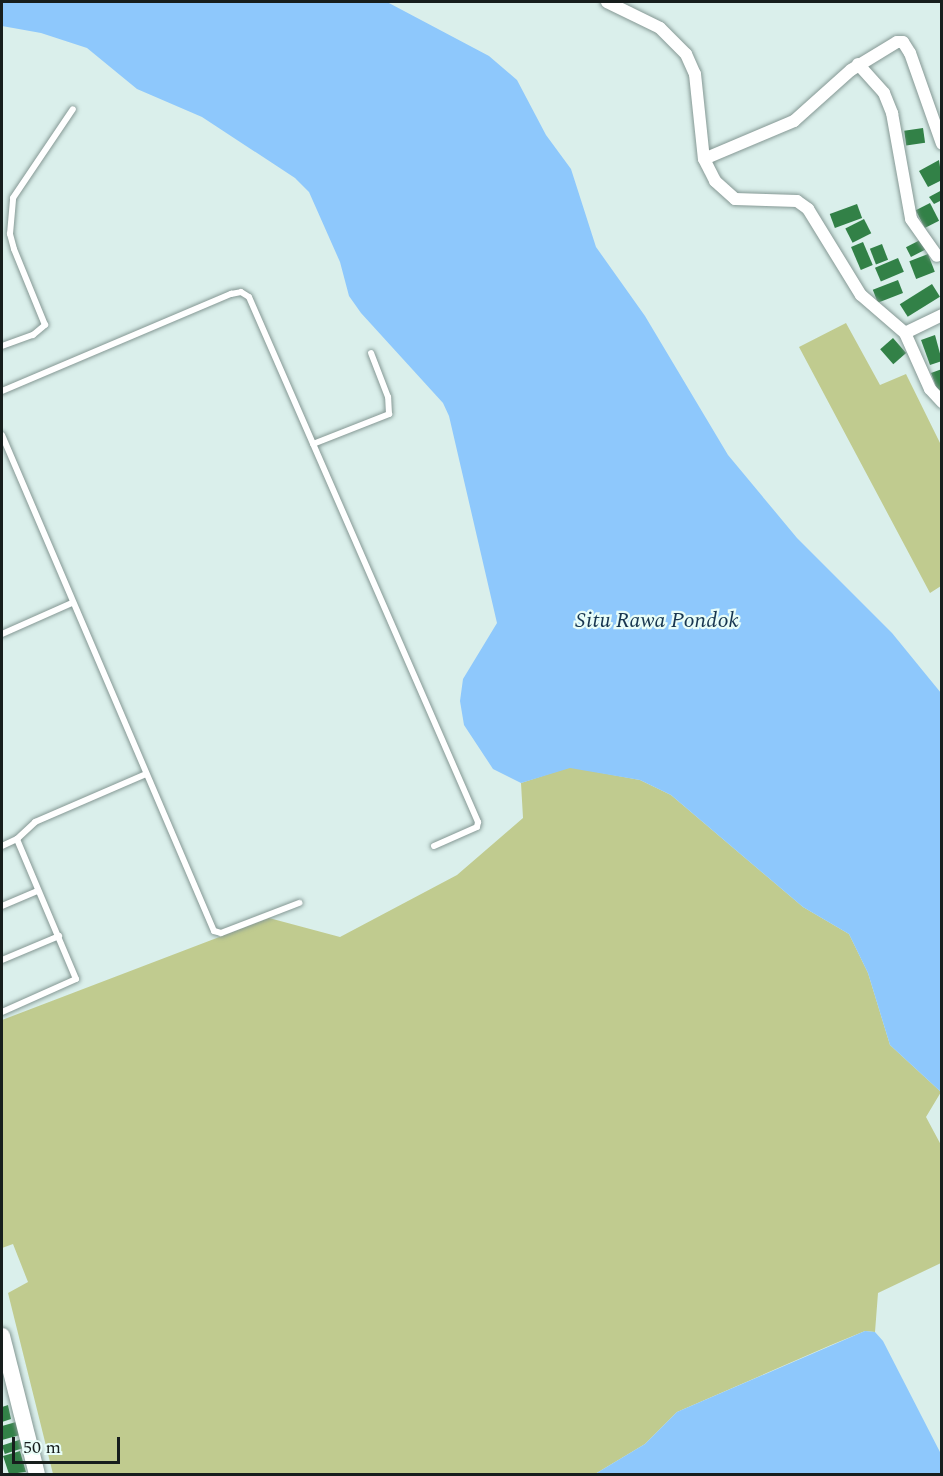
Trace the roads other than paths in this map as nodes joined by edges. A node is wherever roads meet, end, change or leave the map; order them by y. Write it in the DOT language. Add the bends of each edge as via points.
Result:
graph roads {
  1 [pos="607,2"];
  2 [pos="858,64"];
  3 [pos="74,109"];
  4 [pos="942,144"];
  5 [pos="704,159"];
  6 [pos="937,256"];
  7 [pos="942,315"];
  8 [pos="905,333"];
  9 [pos="2,346"];
  10 [pos="371,353"];
  11 [pos="2,391"];
  12 [pos="942,402"];
  13 [pos="2,435"];
  14 [pos="314,444"];
  15 [pos="72,603"];
  16 [pos="2,634"];
  17 [pos="146,774"];
  18 [pos="17,839"];
  19 [pos="2,846"];
  20 [pos="434,846"];
  21 [pos="39,891"];
  22 [pos="299,903"];
  23 [pos="2,906"];
  24 [pos="59,936"];
  25 [pos="2,960"];
  26 [pos="2,1010"];
  27 [pos="2,1336"];
  28 [pos="37,1474"];
  1 -- 5 [label="street" via="660,28 686,54 695,74"];
  2 -- 4 [label="street" via="890,45 903,42"];
  2 -- 5 [label="street" via="794,121"];
  2 -- 6 [label="street" via="884,93 892,113 908,208"];
  3 -- 9 [label="lane" via="13,198 10,234 45,325 33,335"];
  5 -- 8 [label="street" via="715,181 735,199 797,201 808,209 861,295"];
  7 -- 8 [label="street"];
  8 -- 12 [label="street" via="930,389"];
  10 -- 14 [label="lane" via="388,397 388,414"];
  11 -- 14 [label="lane" via="241,292 249,297"];
  13 -- 15 [label="lane"];
  14 -- 20 [label="lane" via="478,822 477,827"];
  15 -- 16 [label="lane"];
  15 -- 17 [label="lane"];
  17 -- 18 [label="lane" via="35,822"];
  17 -- 22 [label="lane" via="214,932 221,933"];
  18 -- 19 [label="lane"];
  18 -- 21 [label="lane"];
  21 -- 23 [label="lane"];
  21 -- 24 [label="lane"];
  24 -- 25 [label="lane"];
  24 -- 26 [label="lane" via="75,981"];
  27 -- 28 [label="main road"];
}
